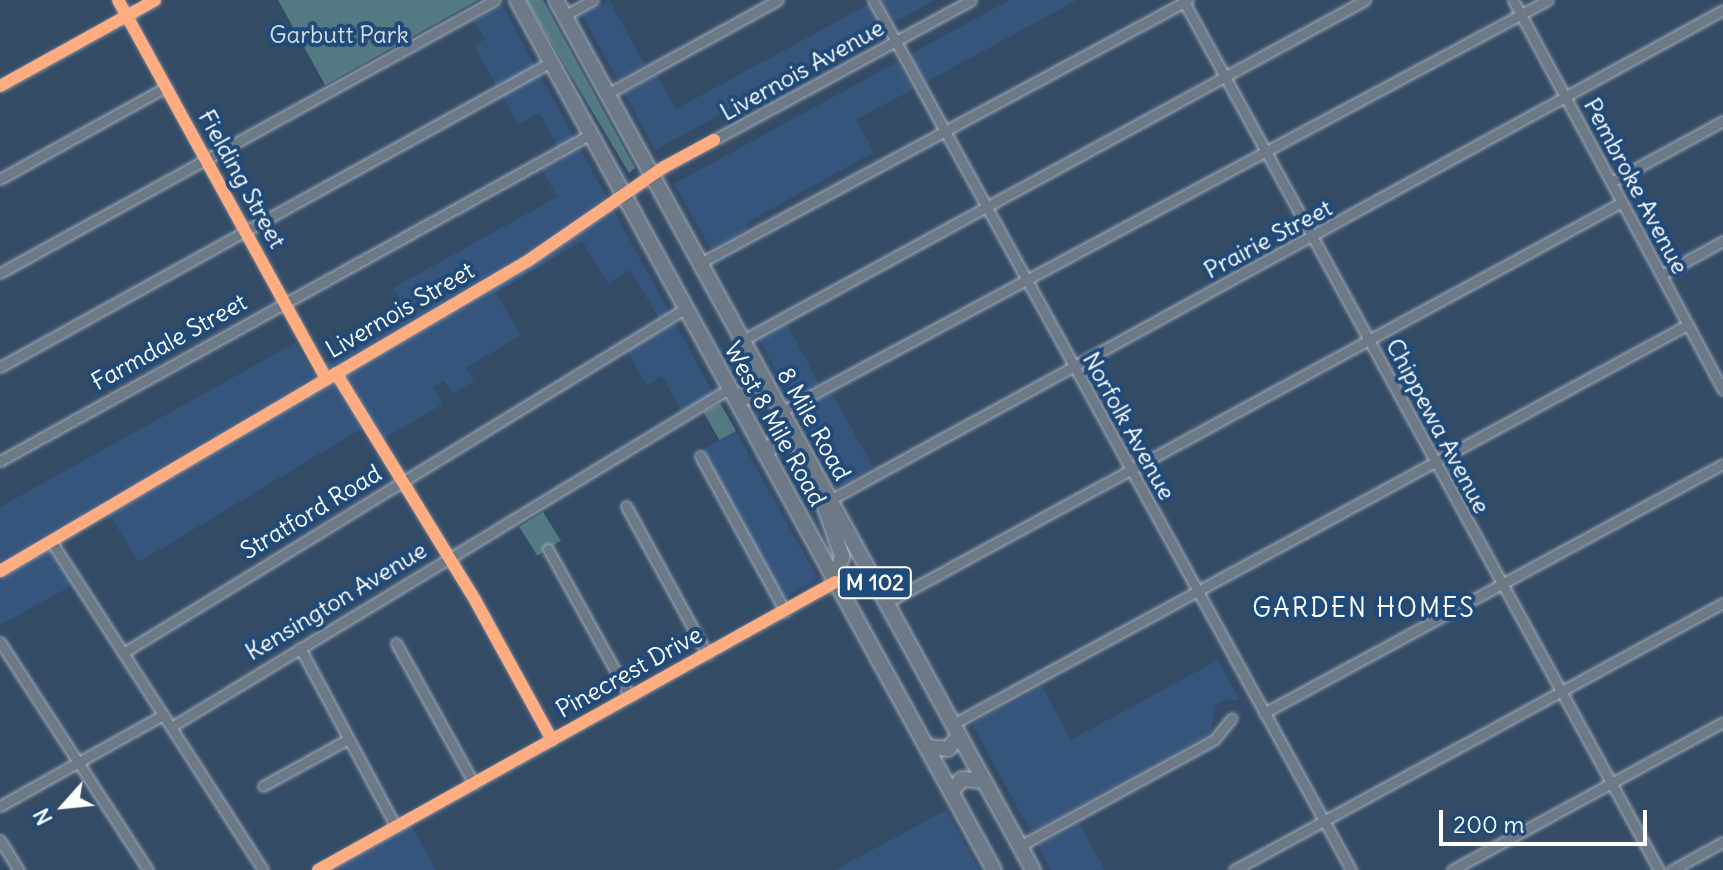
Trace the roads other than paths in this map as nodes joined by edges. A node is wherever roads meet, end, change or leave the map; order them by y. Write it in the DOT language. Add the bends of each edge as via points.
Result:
graph roads {
  1 [pos="118,0"];
  2 [pos="155,0"];
  3 [pos="495,0"];
  4 [pos="517,0"];
  5 [pos="556,0"];
  6 [pos="593,0"];
  7 [pos="778,0"];
  8 [pos="873,0"];
  9 [pos="971,0"];
  10 [pos="1365,0"];
  11 [pos="1513,0"];
  12 [pos="1548,0"];
  13 [pos="1185,1"];
  14 [pos="1723,10"];
  15 [pos="1520,13"];
  16 [pos="127,16"];
  17 [pos="564,16"];
  18 [pos="895,42"];
  19 [pos="551,62"];
  20 [pos="1225,76"];
  21 [pos="0,86"];
  22 [pos="166,87"];
  23 [pos="607,94"];
  24 [pos="1566,97"];
  25 [pos="1723,121"];
  26 [pos="946,132"];
  27 [pos="591,134"];
  28 [pos="1265,150"];
  29 [pos="205,160"];
  30 [pos="652,176"];
  31 [pos="0,179"];
  32 [pos="1611,182"];
  33 [pos="625,197"];
  34 [pos="1622,202"];
  35 [pos="987,207"];
  36 [pos="245,232"];
  37 [pos="1313,238"];
  38 [pos="1723,241"];
  39 [pos="700,263"];
  40 [pos="0,273"];
  41 [pos="1661,275"];
  42 [pos="1026,279"];
  43 [pos="285,304"];
  44 [pos="686,308"];
  45 [pos="1687,325"];
  46 [pos="743,340"];
  47 [pos="1369,340"];
  48 [pos="1723,365"];
  49 [pos="0,367"];
  50 [pos="1075,368"];
  51 [pos="1712,371"];
  52 [pos="336,373"];
  53 [pos="326,379"];
  54 [pos="767,385"];
  55 [pos="1723,390"];
  56 [pos="731,391"];
  57 [pos="782,411"];
  58 [pos="800,444"];
  59 [pos="765,453"];
  60 [pos="700,456"];
  61 [pos="0,461"];
  62 [pos="1434,463"];
  63 [pos="1723,464"];
  64 [pos="1131,470"];
  65 [pos="814,471"];
  66 [pos="402,483"];
  67 [pos="830,500"];
  68 [pos="626,506"];
  69 [pos="51,541"];
  70 [pos="548,549"];
  71 [pos="447,559"];
  72 [pos="0,571"];
  73 [pos="835,582"];
  74 [pos="1501,584"];
  75 [pos="1197,591"];
  76 [pos="886,603"];
  77 [pos="1723,603"];
  78 [pos="785,611"];
  79 [pos="0,642"];
  80 [pos="396,643"];
  81 [pos="300,648"];
  82 [pos="123,653"];
  83 [pos="707,654"];
  84 [pos="1561,691"];
  85 [pos="630,697"];
  86 [pos="1264,713"];
  87 [pos="163,715"];
  88 [pos="1232,718"];
  89 [pos="1723,722"];
  90 [pos="171,727"];
  91 [pos="956,730"];
  92 [pos="348,739"];
  93 [pos="552,740"];
  94 [pos="927,747"];
  95 [pos="79,763"];
  96 [pos="984,781"];
  97 [pos="1611,783"];
  98 [pos="474,784"];
  99 [pos="263,786"];
  100 [pos="951,792"];
  101 [pos="0,806"];
  102 [pos="1324,821"];
  103 [pos="396,827"];
  104 [pos="0,840"];
  105 [pos="1723,842"];
  106 [pos="1020,846"];
  107 [pos="19,870"];
  108 [pos="148,870"];
  109 [pos="263,870"];
  110 [pos="318,870"];
  111 [pos="994,870"];
  112 [pos="1033,870"];
  113 [pos="1234,870"];
  114 [pos="1351,870"];
  115 [pos="1452,870"];
  116 [pos="1659,870"];
  117 [pos="1672,870"];
  1 -- 16 [label="street, Fielding Street"];
  2 -- 16 [label="street"];
  3 -- 29 [label="street"];
  4 -- 19 [label="highway, West 8 Mile Road / M 102"];
  5 -- 17 [label="highway, 8 Mile Road / M 102"];
  6 -- 17 [label="street"];
  7 -- 23 [label="street"];
  8 -- 18 [label="street, Norfolk Avenue"];
  9 -- 18 [label="street, Livernois Avenue"];
  10 -- 20 [label="street"];
  11 -- 15 [label="street, Pembroke Avenue"];
  12 -- 15 [label="street"];
  13 -- 20 [label="street, Chippewa Avenue"];
  13 -- 26 [label="street"];
  14 -- 24 [label="street, Prairie Street"];
  15 -- 24 [label="street, Pembroke Avenue"];
  15 -- 28 [label="street"];
  16 -- 21 [label="street"];
  16 -- 22 [label="street, Fielding Street"];
  17 -- 23 [label="highway, 8 Mile Road / M 102"];
  18 -- 26 [label="street, Norfolk Avenue"];
  18 -- 30 [label="street, Livernois Avenue"];
  19 -- 27 [label="highway, West 8 Mile Road / M 102"];
  19 -- 36 [label="street"];
  20 -- 28 [label="street, Chippewa Avenue"];
  20 -- 35 [label="street"];
  22 -- 29 [label="street, Fielding Street"];
  22 -- 31 [label="street"];
  23 -- 30 [label="highway, 8 Mile Road / M 102"];
  24 -- 32 [label="street, Pembroke Avenue"];
  24 -- 37 [label="street, Prairie Street"];
  25 -- 32 [label="street"];
  26 -- 35 [label="street, Norfolk Avenue"];
  26 -- 39 [label="street"];
  27 -- 33 [label="highway, West 8 Mile Road / M 102"];
  27 -- 43 [label="street, Farmdale Street"];
  28 -- 37 [label="street, Chippewa Avenue"];
  28 -- 42 [label="street"];
  29 -- 36 [label="street, Fielding Street"];
  29 -- 40 [label="street"];
  30 -- 33 [label="street, Livernois Street"];
  30 -- 39 [label="highway, 8 Mile Road / M 102"];
  32 -- 34 [label="street, Pembroke Avenue"];
  33 -- 44 [label="highway, West 8 Mile Road / M 102"];
  33 -- 52 [label="street, Livernois Street"];
  34 -- 41 [label="street, Pembroke Avenue"];
  34 -- 47 [label="street"];
  35 -- 42 [label="street, Norfolk Avenue"];
  35 -- 46 [label="street"];
  36 -- 43 [label="street, Fielding Street"];
  36 -- 49 [label="street"];
  37 -- 47 [label="street, Chippewa Avenue"];
  37 -- 50 [label="street, Prairie Street"];
  38 -- 41 [label="street"];
  39 -- 46 [label="highway, 8 Mile Road / M 102"];
  41 -- 45 [label="street, Pembroke Avenue"];
  42 -- 50 [label="street, Norfolk Avenue"];
  42 -- 57 [label="street"];
  43 -- 53 [label="street, Fielding Street"];
  43 -- 61 [label="street, Farmdale Street"];
  44 -- 56 [label="highway, West 8 Mile Road / M 102"];
  44 -- 66 [label="street, Stratford Road"];
  45 -- 51 [label="street, Pembroke Avenue"];
  45 -- 62 [label="street"];
  46 -- 54 [label="highway, 8 Mile Road / M 102"];
  47 -- 62 [label="street, Chippewa Avenue"];
  47 -- 64 [label="street"];
  48 -- 51 [label="street"];
  50 -- 64 [label="street, Norfolk Avenue"];
  50 -- 67 [label="street, Prairie Street"];
  51 -- 55 [label="street, Pembroke Avenue"];
  52 -- 53 [label="street, Livernois Street"];
  52 -- 66 [label="street"];
  53 -- 69 [label="street, Livernois Street"];
  54 -- 56 [label="highway" via="755,398"];
  54 -- 57 [label="highway, 8 Mile Road / M 102"];
  56 -- 59 [label="highway, West 8 Mile Road / M 102"];
  56 -- 71 [label="street, Kensington Avenue"];
  57 -- 58 [label="highway, 8 Mile Road / M 102"];
  58 -- 59 [label="highway" via="778,440"];
  58 -- 65 [label="highway, 8 Mile Road / M 102"];
  59 -- 73 [label="highway, West 8 Mile Road / M 102"];
  60 -- 78 [label="street"];
  62 -- 74 [label="street, Chippewa Avenue"];
  62 -- 75 [label="street"];
  63 -- 74 [label="street"];
  64 -- 75 [label="street, Norfolk Avenue"];
  64 -- 76 [label="street"];
  65 -- 67 [label="highway, 8 Mile Road / M 102"];
  65 -- 73 [label="highway" via="842,556"];
  66 -- 71 [label="street"];
  66 -- 82 [label="street, Stratford Road"];
  67 -- 76 [label="highway, 8 Mile Road / M 102"];
  68 -- 83 [label="street"];
  69 -- 72 [label="street, Livernois Street"];
  69 -- 82 [label="street"];
  70 -- 85 [label="street"];
  71 -- 81 [label="street, Kensington Avenue"];
  71 -- 93 [label="street"];
  73 -- 78 [label="street, Pinecrest Drive"];
  73 -- 94 [label="highway, West 8 Mile Road / M 102"];
  74 -- 84 [label="street, Chippewa Avenue"];
  74 -- 86 [label="street"];
  75 -- 86 [label="street, Norfolk Avenue"];
  75 -- 91 [label="street"];
  76 -- 91 [label="highway, 8 Mile Road / M 102"];
  77 -- 84 [label="street"];
  78 -- 83 [label="street, Pinecrest Drive"];
  79 -- 95 [label="street"];
  80 -- 98 [label="street"];
  81 -- 90 [label="street, Kensington Avenue"];
  81 -- 92 [label="street"];
  82 -- 87 [label="street"];
  83 -- 85 [label="street, Pinecrest Drive"];
  84 -- 97 [label="street, Chippewa Avenue"];
  84 -- 102 [label="street"];
  85 -- 93 [label="street, Pinecrest Drive"];
  86 -- 102 [label="street, Norfolk Avenue"];
  87 -- 90 [label="street"];
  87 -- 95 [label="street"];
  88 -- 106 [label="street" via="1214,740"];
  89 -- 97 [label="street"];
  90 -- 109 [label="street"];
  91 -- 94 [label="highway" via="948,749"];
  91 -- 96 [label="highway, 8 Mile Road / M 102"];
  92 -- 99 [label="street"];
  92 -- 103 [label="street"];
  93 -- 98 [label="street, Pinecrest Drive"];
  94 -- 100 [label="highway, West 8 Mile Road / M 102"];
  95 -- 101 [label="street"];
  95 -- 108 [label="street"];
  96 -- 100 [label="highway" via="962,779"];
  96 -- 106 [label="highway, 8 Mile Road / M 102"];
  97 -- 115 [label="street"];
  97 -- 116 [label="street, Chippewa Avenue"];
  98 -- 103 [label="street, Pinecrest Drive"];
  100 -- 111 [label="highway, West 8 Mile Road / M 102"];
  102 -- 113 [label="street"];
  102 -- 114 [label="street, Norfolk Avenue"];
  103 -- 110 [label="street, Pinecrest Drive"];
  104 -- 107 [label="street"];
  105 -- 117 [label="street"];
  106 -- 112 [label="highway, 8 Mile Road / M 102"];
}
